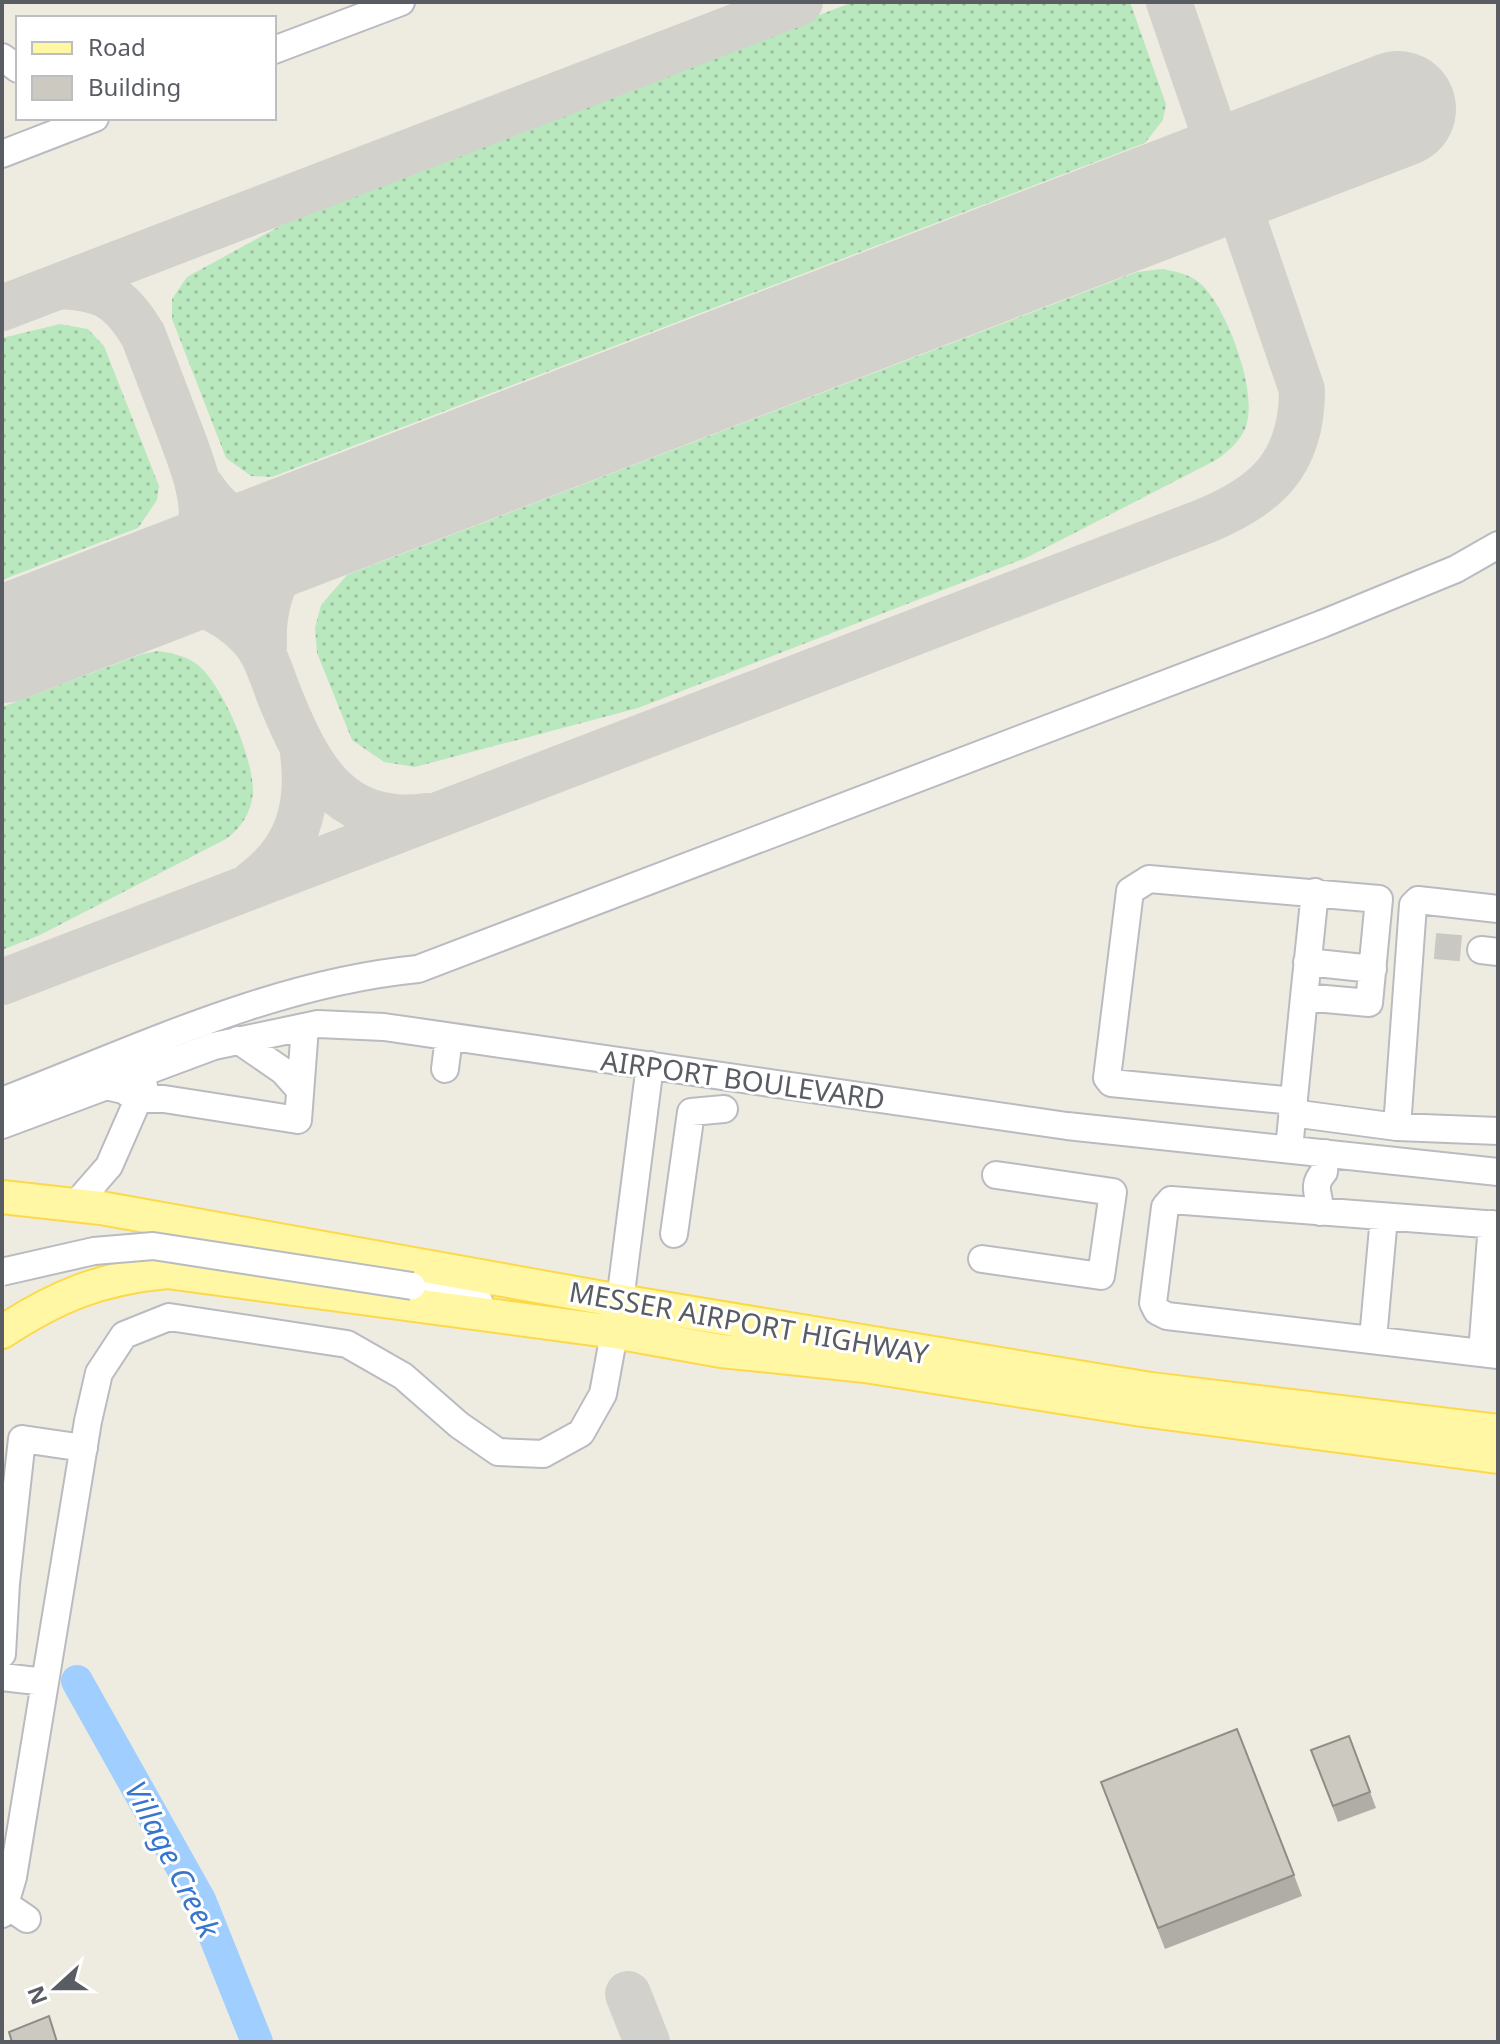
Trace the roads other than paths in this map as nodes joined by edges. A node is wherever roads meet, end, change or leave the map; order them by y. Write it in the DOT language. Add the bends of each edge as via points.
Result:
graph roads {
  1 [pos="401,2"];
  2 [pos="276,49"];
  3 [pos="84,120"];
  4 [pos="61,124"];
  5 [pos="2,154"];
  6 [pos="1498,545"];
  7 [pos="1315,892"];
  8 [pos="1498,909"];
  9 [pos="1307,962"];
  10 [pos="1357,983"];
  11 [pos="1304,997"];
  12 [pos="305,1027"];
  13 [pos="449,1037"];
  14 [pos="238,1040"];
  15 [pos="650,1065"];
  16 [pos="151,1068"];
  17 [pos="445,1069"];
  18 [pos="729,1077"];
  19 [pos="106,1086"];
  20 [pos="300,1090"];
  21 [pos="138,1099"];
  22 [pos="2,1101"];
  23 [pos="1293,1107"];
  24 [pos="2,1125"];
  25 [pos="1397,1127"];
  26 [pos="1463,1131"];
  27 [pos="1498,1131"];
  28 [pos="1289,1149"];
  29 [pos="1325,1163"];
  30 [pos="1462,1168"];
  31 [pos="1498,1172"];
  32 [pos="996,1175"];
  33 [pos="2,1197"];
  34 [pos="75,1205"];
  35 [pos="1320,1208"];
  36 [pos="1384,1217"];
  37 [pos="1495,1224"];
  38 [pos="674,1234"];
  39 [pos="982,1259"];
  40 [pos="2,1272"];
  41 [pos="1493,1284"];
  42 [pos="2,1291"];
  43 [pos="618,1316"];
  44 [pos="2,1332"];
  45 [pos="1373,1339"];
  46 [pos="1490,1354"];
  47 [pos="1498,1431"];
  48 [pos="84,1448"];
  49 [pos="1498,1457"];
  50 [pos="4,1583"];
  51 [pos="2,1654"];
  52 [pos="2,1677"];
  53 [pos="45,1682"];
  54 [pos="12,1825"];
  55 [pos="11,1912"];
  1 -- 2 [label="street"];
  3 -- 4 [label="street"];
  4 -- 5 [label="street"];
  6 -- 22 [label="street" via="1456,569 1322,624 418,969 307,987"];
  7 -- 9 [label="street"];
  7 -- 10 [label="street" via="1379,899"];
  7 -- 23 [label="street" via="1149,879 1130,891 1107,1067 1111,1083"];
  8 -- 25 [label="street" via="1418,900 1413,905 1422,945"];
  9 -- 10 [label="street"];
  9 -- 11 [label="street"];
  10 -- 11 [label="street"];
  11 -- 23 [label="street"];
  12 -- 13 [label="street, AIRPORT BOULEVARD" via="384,1027"];
  12 -- 14 [label="street, AIRPORT BOULEVARD"];
  12 -- 20 [label="street"];
  13 -- 15 [label="street, AIRPORT BOULEVARD"];
  13 -- 17 [label="street"];
  14 -- 16 [label="street, AIRPORT BOULEVARD"];
  14 -- 20 [label="street" via="283,1071"];
  15 -- 18 [label="street, AIRPORT BOULEVARD"];
  15 -- 43 [label="street"];
  16 -- 19 [label="street, AIRPORT BOULEVARD"];
  16 -- 21 [label="street"];
  18 -- 28 [label="street, AIRPORT BOULEVARD" via="1067,1126"];
  18 -- 38 [label="street" via="724,1112 691,1112"];
  19 -- 21 [label="street"];
  19 -- 24 [label="street, AIRPORT BOULEVARD"];
  20 -- 21 [label="street" via="298,1120"];
  21 -- 34 [label="street" via="109,1166"];
  23 -- 25 [label="street"];
  23 -- 28 [label="street"];
  25 -- 26 [label="street"];
  26 -- 27 [label="street"];
  26 -- 30 [label="street"];
  28 -- 29 [label="street, AIRPORT BOULEVARD"];
  29 -- 30 [label="street, AIRPORT BOULEVARD"];
  29 -- 35 [label="street" via="1315,1196"];
  30 -- 31 [label="street, AIRPORT BOULEVARD"];
  32 -- 39 [label="street" via="1113,1192 1101,1276"];
  33 -- 34 [label="main road, MESSER AIRPORT HIGHWAY"];
  34 -- 43 [label="main road, MESSER AIRPORT HIGHWAY"];
  35 -- 36 [label="street"];
  35 -- 45 [label="street" via="1171,1200 1165,1207 1153,1303 1167,1316"];
  36 -- 37 [label="street"];
  36 -- 45 [label="street"];
  37 -- 41 [label="street"];
  40 -- 42 [label="street"];
  40 -- 43 [label="street, MESSER AIRPORT HIGHWAY, bridge" via="94,1251 153,1246"];
  41 -- 46 [label="street"];
  43 -- 44 [label="main road, MESSER AIRPORT HIGHWAY" via="167,1272 108,1279 47,1302"];
  43 -- 47 [label="main road, MESSER AIRPORT HIGHWAY"];
  43 -- 48 [label="street" via="603,1394 581,1433 543,1454 498,1452 403,1376 347,1344 169,1317 124,1335 107,1360 99,1373"];
  43 -- 49 [label="main road, MESSER AIRPORT HIGHWAY" via="721,1351 865,1366 1142,1410"];
  45 -- 46 [label="street"];
  48 -- 50 [label="street" via="22,1439"];
  48 -- 53 [label="street"];
  50 -- 51 [label="street"];
  52 -- 53 [label="street"];
  53 -- 54 [label="street"];
  54 -- 55 [label="street"];
}
